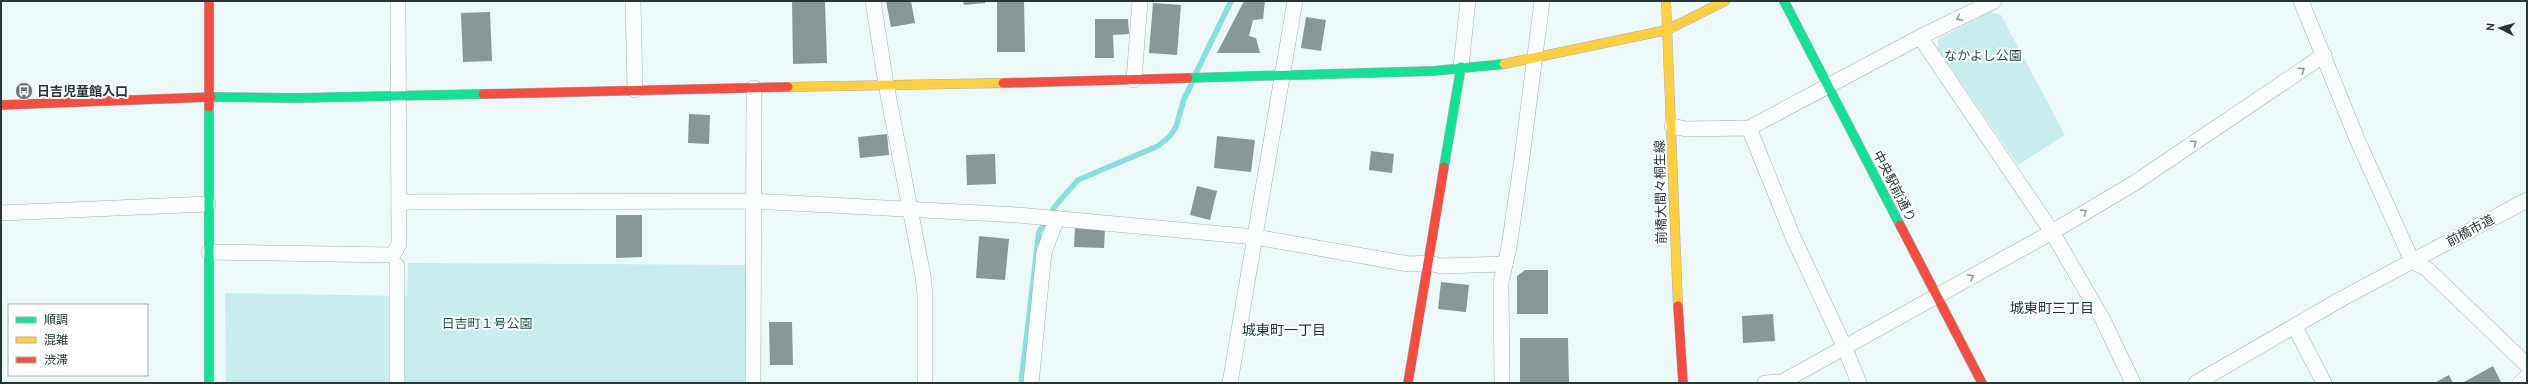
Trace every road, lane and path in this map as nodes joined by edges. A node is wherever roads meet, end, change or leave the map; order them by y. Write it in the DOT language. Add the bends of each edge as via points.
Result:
graph roads {
  1 [pos="209,1"];
  2 [pos="398,1"];
  3 [pos="633,1"];
  4 [pos="873,1"];
  5 [pos="1140,1"];
  6 [pos="1295,1"];
  7 [pos="1468,1"];
  8 [pos="1542,1"];
  9 [pos="1666,1"];
  10 [pos="1725,1"];
  11 [pos="1784,1"];
  12 [pos="1994,1"];
  13 [pos="2301,1"];
  14 [pos="1667,30"];
  15 [pos="1920,37"];
  16 [pos="2324,55"];
  17 [pos="1535,57"];
  18 [pos="1461,67"];
  19 [pos="1282,75"];
  20 [pos="1134,80"];
  21 [pos="886,84"];
  22 [pos="1828,86"];
  23 [pos="754,88"];
  24 [pos="635,90"];
  25 [pos="398,95"];
  26 [pos="208,97"];
  27 [pos="1,105"];
  28 [pos="1672,126"];
  29 [pos="1749,128"];
  30 [pos="2527,200"];
  31 [pos="754,201"];
  32 [pos="399,202"];
  33 [pos="208,204"];
  34 [pos="910,210"];
  35 [pos="1,213"];
  36 [pos="1055,218"];
  37 [pos="2052,232"];
  38 [pos="1255,237"];
  39 [pos="209,252"];
  40 [pos="2412,261"];
  41 [pos="1429,263"];
  42 [pos="1505,264"];
  43 [pos="398,266"];
  44 [pos="1937,296"];
  45 [pos="2295,327"];
  46 [pos="1844,346"];
  47 [pos="2527,365"];
  48 [pos="2527,377"];
  49 [pos="209,383"];
  50 [pos="397,383"];
  51 [pos="754,383"];
  52 [pos="924,383"];
  53 [pos="1031,383"];
  54 [pos="1230,383"];
  55 [pos="1408,383"];
  56 [pos="1502,383"];
  57 [pos="1683,383"];
  58 [pos="1765,383"];
  59 [pos="1859,383"];
  60 [pos="1982,383"];
  61 [pos="2133,383"];
  62 [pos="2196,383"];
  63 [pos="2324,383"];
  64 [pos="2520,383"];
  1 -- 26 [label="street"];
  2 -- 25 [label="street"];
  3 -- 24 [label="street"];
  4 -- 21 [label="street"];
  5 -- 20 [label="street"];
  6 -- 19 [label="street"];
  7 -- 18 [label="street"];
  8 -- 17 [label="street"];
  9 -- 14 [label="street, 前橋大間々桐生線"];
  10 -- 14 [label="street"];
  11 -- 22 [label="street, 中央駅前通り"];
  12 -- 15 [label="street, one-way"];
  13 -- 16 [label="street"];
  14 -- 17 [label="street"];
  14 -- 28 [label="street, 前橋大間々桐生線"];
  15 -- 22 [label="street"];
  15 -- 37 [label="street"];
  37 -- 16 [label="street, one-way" via="2133,184"];
  16 -- 40 [label="street" via="2357,139"];
  17 -- 18 [label="street" via="1492,66"];
  17 -- 42 [label="street"];
  18 -- 19 [label="street" via="1433,71"];
  18 -- 41 [label="street"];
  19 -- 20 [label="street"];
  19 -- 38 [label="street"];
  20 -- 21 [label="street"];
  21 -- 23 [label="street"];
  21 -- 34 [label="street"];
  22 -- 29 [label="street"];
  22 -- 44 [label="street, 中央駅前通り"];
  23 -- 24 [label="street"];
  23 -- 31 [label="street"];
  24 -- 25 [label="street"];
  25 -- 26 [label="street"];
  25 -- 32 [label="street"];
  26 -- 27 [label="street"];
  26 -- 33 [label="street"];
  28 -- 29 [label="street" via="1686,129"];
  28 -- 57 [label="street, 前橋大間々桐生線" via="1675,258"];
  29 -- 46 [label="street" via="1793,236"];
  30 -- 40 [label="street, 前橋市道"];
  31 -- 32 [label="street"];
  31 -- 34 [label="street"];
  31 -- 51 [label="street"];
  32 -- 39 [label="street" via="399,244 393,255"];
  33 -- 35 [label="street"];
  33 -- 39 [label="street"];
  34 -- 36 [label="street"];
  34 -- 52 [label="street" via="925,295"];
  36 -- 38 [label="street"];
  36 -- 53 [label="street" via="1044,252"];
  44 -- 37 [label="street, one-way"];
  37 -- 61 [label="street" via="2103,320"];
  38 -- 41 [label="street" via="1409,264"];
  38 -- 54 [label="street"];
  39 -- 49 [label="street"];
  40 -- 45 [label="street, 前橋市道"];
  40 -- 47 [label="street" via="2427,269"];
  41 -- 42 [label="street" via="1441,266"];
  41 -- 55 [label="street"];
  42 -- 56 [label="street" via="1502,282"];
  43 -- 50 [label="street"];
  44 -- 46 [label="street"];
  44 -- 60 [label="street, 中央駅前通り"];
  45 -- 62 [label="street, 前橋市道"];
  45 -- 63 [label="street"];
  46 -- 58 [label="street" via="1782,382"];
  46 -- 59 [label="street"];
  48 -- 64 [label="street"];
}
